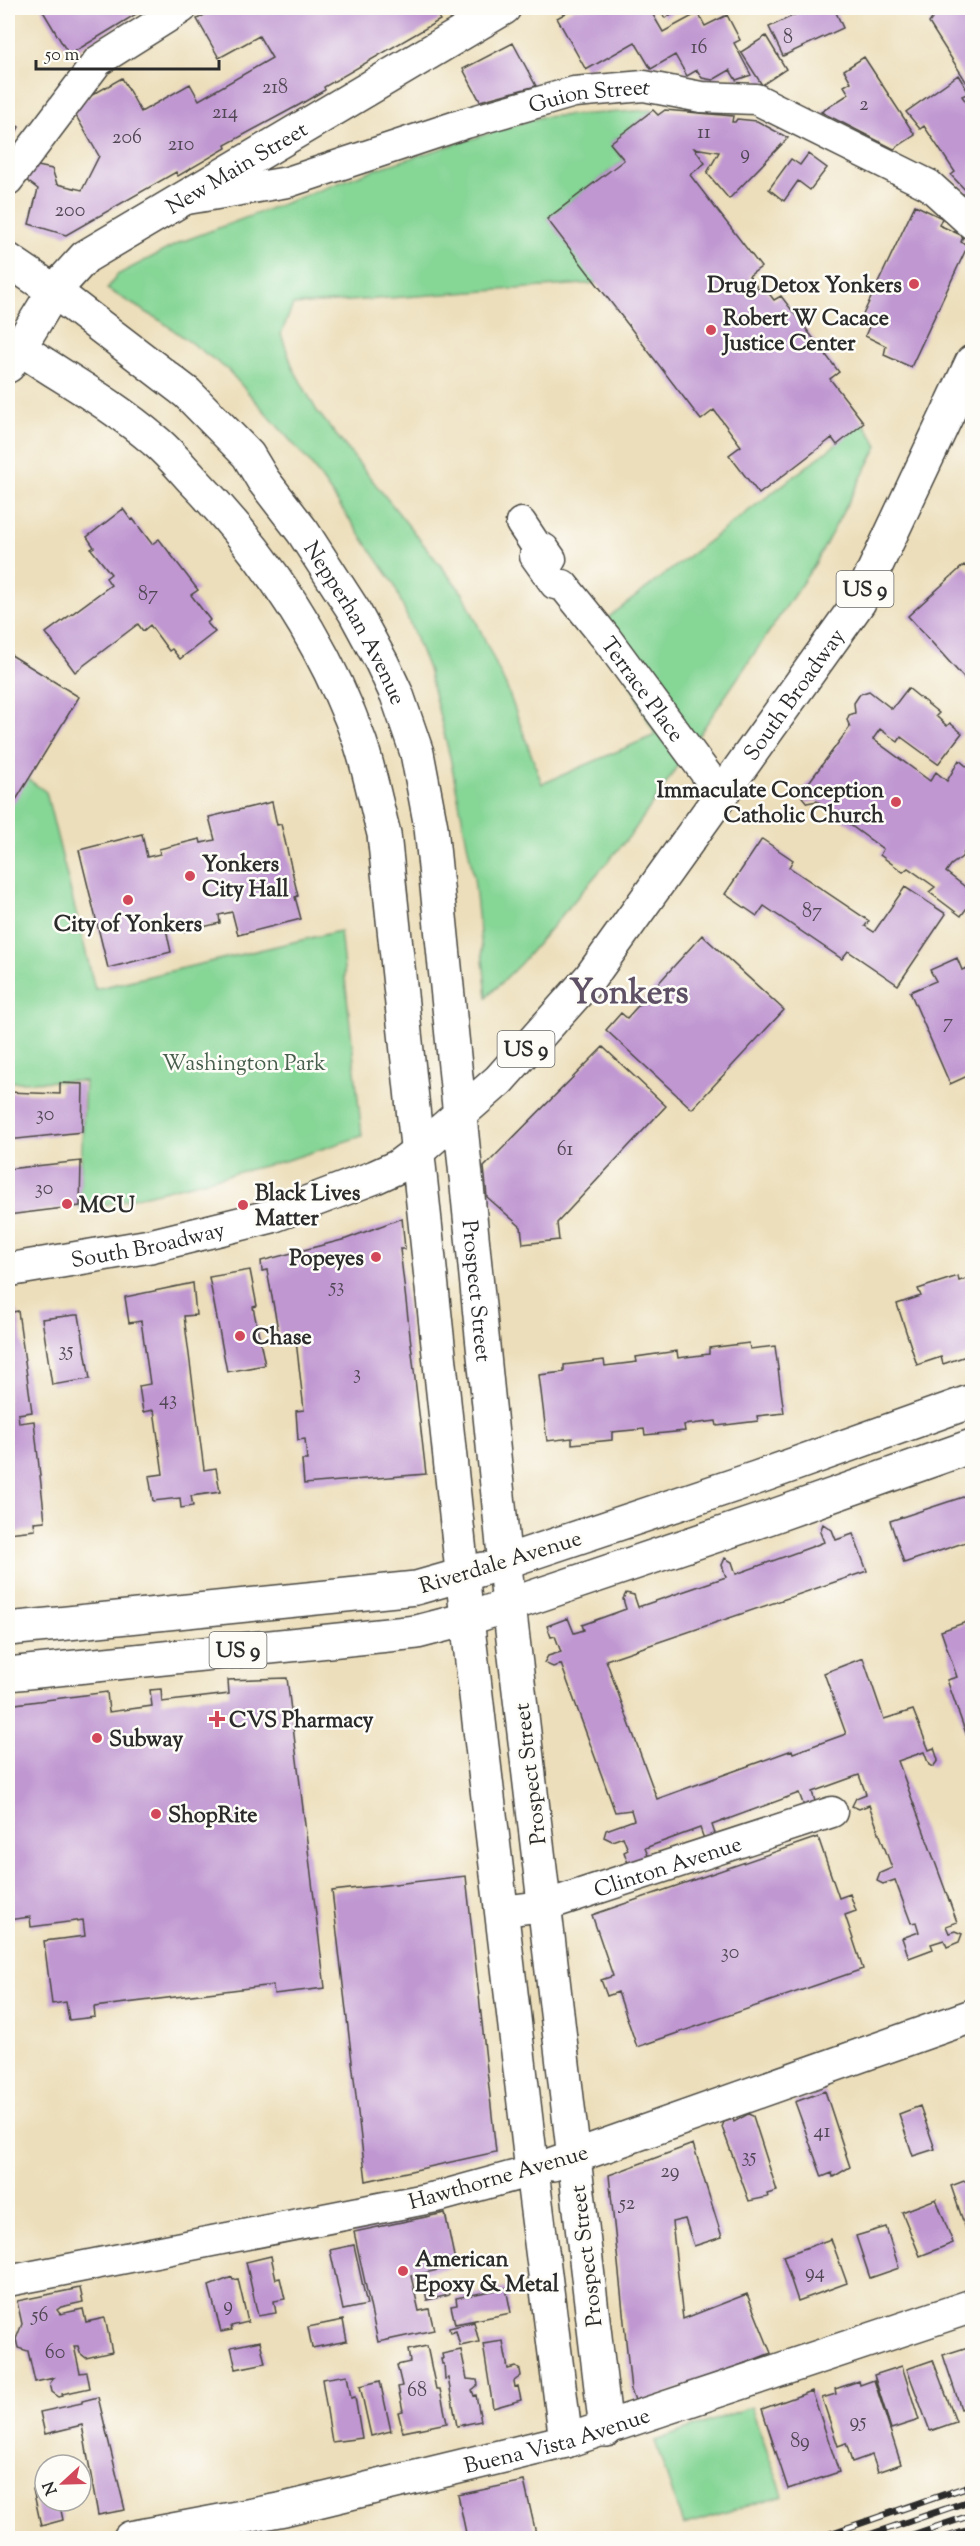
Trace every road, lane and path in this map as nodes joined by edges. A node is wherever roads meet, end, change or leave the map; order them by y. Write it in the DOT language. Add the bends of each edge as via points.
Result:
graph roads {
  1 [pos="182,8"];
  2 [pos="503,8"];
  3 [pos="8,180"];
  4 [pos="183,199"];
  5 [pos="972,224"];
  6 [pos="8,260"];
  7 [pos="54,291"];
  8 [pos="11,351"];
  9 [pos="972,362"];
  10 [pos="529,535"];
  11 [pos="721,794"];
  12 [pos="459,1116"];
  13 [pos="418,1151"];
  14 [pos="8,1270"];
  15 [pos="972,1401"];
  16 [pos="972,1446"];
  17 [pos="504,1562"];
  18 [pos="463,1576"];
  19 [pos="509,1605"];
  20 [pos="467,1620"];
  21 [pos="8,1629"];
  22 [pos="8,1674"];
  23 [pos="832,1812"];
  24 [pos="544,1906"];
  25 [pos="502,1911"];
  26 [pos="972,2016"];
  27 [pos="573,2157"];
  28 [pos="531,2171"];
  29 [pos="8,2281"];
  30 [pos="972,2306"];
  31 [pos="606,2430"];
  32 [pos="566,2441"];
  33 [pos="130,2538"];
  1 -- 3 [label="street" via="98,61"];
  2 -- 4 [label="main road, New Main Street"];
  4 -- 5 [label="street, Guion Street" via="288,182 574,92 644,86 701,97 756,99 929,185"];
  4 -- 7 [label="main road, New Main Street" via="85,257"];
  6 -- 7 [label="main road, Nepperhan Avenue"];
  7 -- 8 [label="main road, New Main Street"];
  7 -- 12 [label="main road, Nepperhan Avenue" via="187,393 248,455 354,611 382,663 417,753 431,827"];
  8 -- 13 [label="main road, Nepperhan Avenue" via="88,392 155,440 227,515 266,563 297,611 342,697 360,744 384,834"];
  9 -- 11 [label="main road, South Broadway / US 9" via="859,602"];
  10 -- 11 [label="street, Terrace Place" via="535,556 555,584 563,585 606,638"];
  11 -- 12 [label="main road, South Broadway / US 9" via="590,978 499,1080"];
  12 -- 13 [label="main road, South Broadway / US 9"];
  12 -- 17 [label="main road, Prospect Street"];
  13 -- 14 [label="main road, South Broadway / US 9" via="375,1177 272,1216 150,1246"];
  13 -- 18 [label="main road, Prospect Street"];
  15 -- 17 [label="main road, Riverdale Avenue"];
  16 -- 19 [label="main road, Riverdale Avenue"];
  17 -- 18 [label="main road, Riverdale Avenue"];
  17 -- 19 [label="main road, Prospect Street"];
  18 -- 20 [label="main road, Prospect Street"];
  18 -- 21 [label="main road, Riverdale Avenue" via="416,1588"];
  19 -- 20 [label="main road, Riverdale Avenue / US 9"];
  19 -- 24 [label="main road, Prospect Street"];
  20 -- 22 [label="main road, Riverdale Avenue / US 9" via="417,1632"];
  20 -- 25 [label="main road, Prospect Street"];
  23 -- 24 [label="street, Clinton Avenue"];
  24 -- 25 [label="street, Clinton Avenue"];
  24 -- 27 [label="main road, Prospect Street"];
  25 -- 28 [label="main road, Prospect Street"];
  26 -- 27 [label="main road, Hawthorne Avenue"];
  27 -- 28 [label="main road, Hawthorne Avenue"];
  27 -- 31 [label="main road, Prospect Street"];
  28 -- 29 [label="street, Hawthorne Avenue" via="441,2196"];
  28 -- 32 [label="main road, Prospect Street"];
  30 -- 31 [label="main road, Buena Vista Avenue"];
  31 -- 32 [label="main road, Buena Vista Avenue"];
  32 -- 33 [label="main road, Buena Vista Avenue" via="284,2510"];
}
